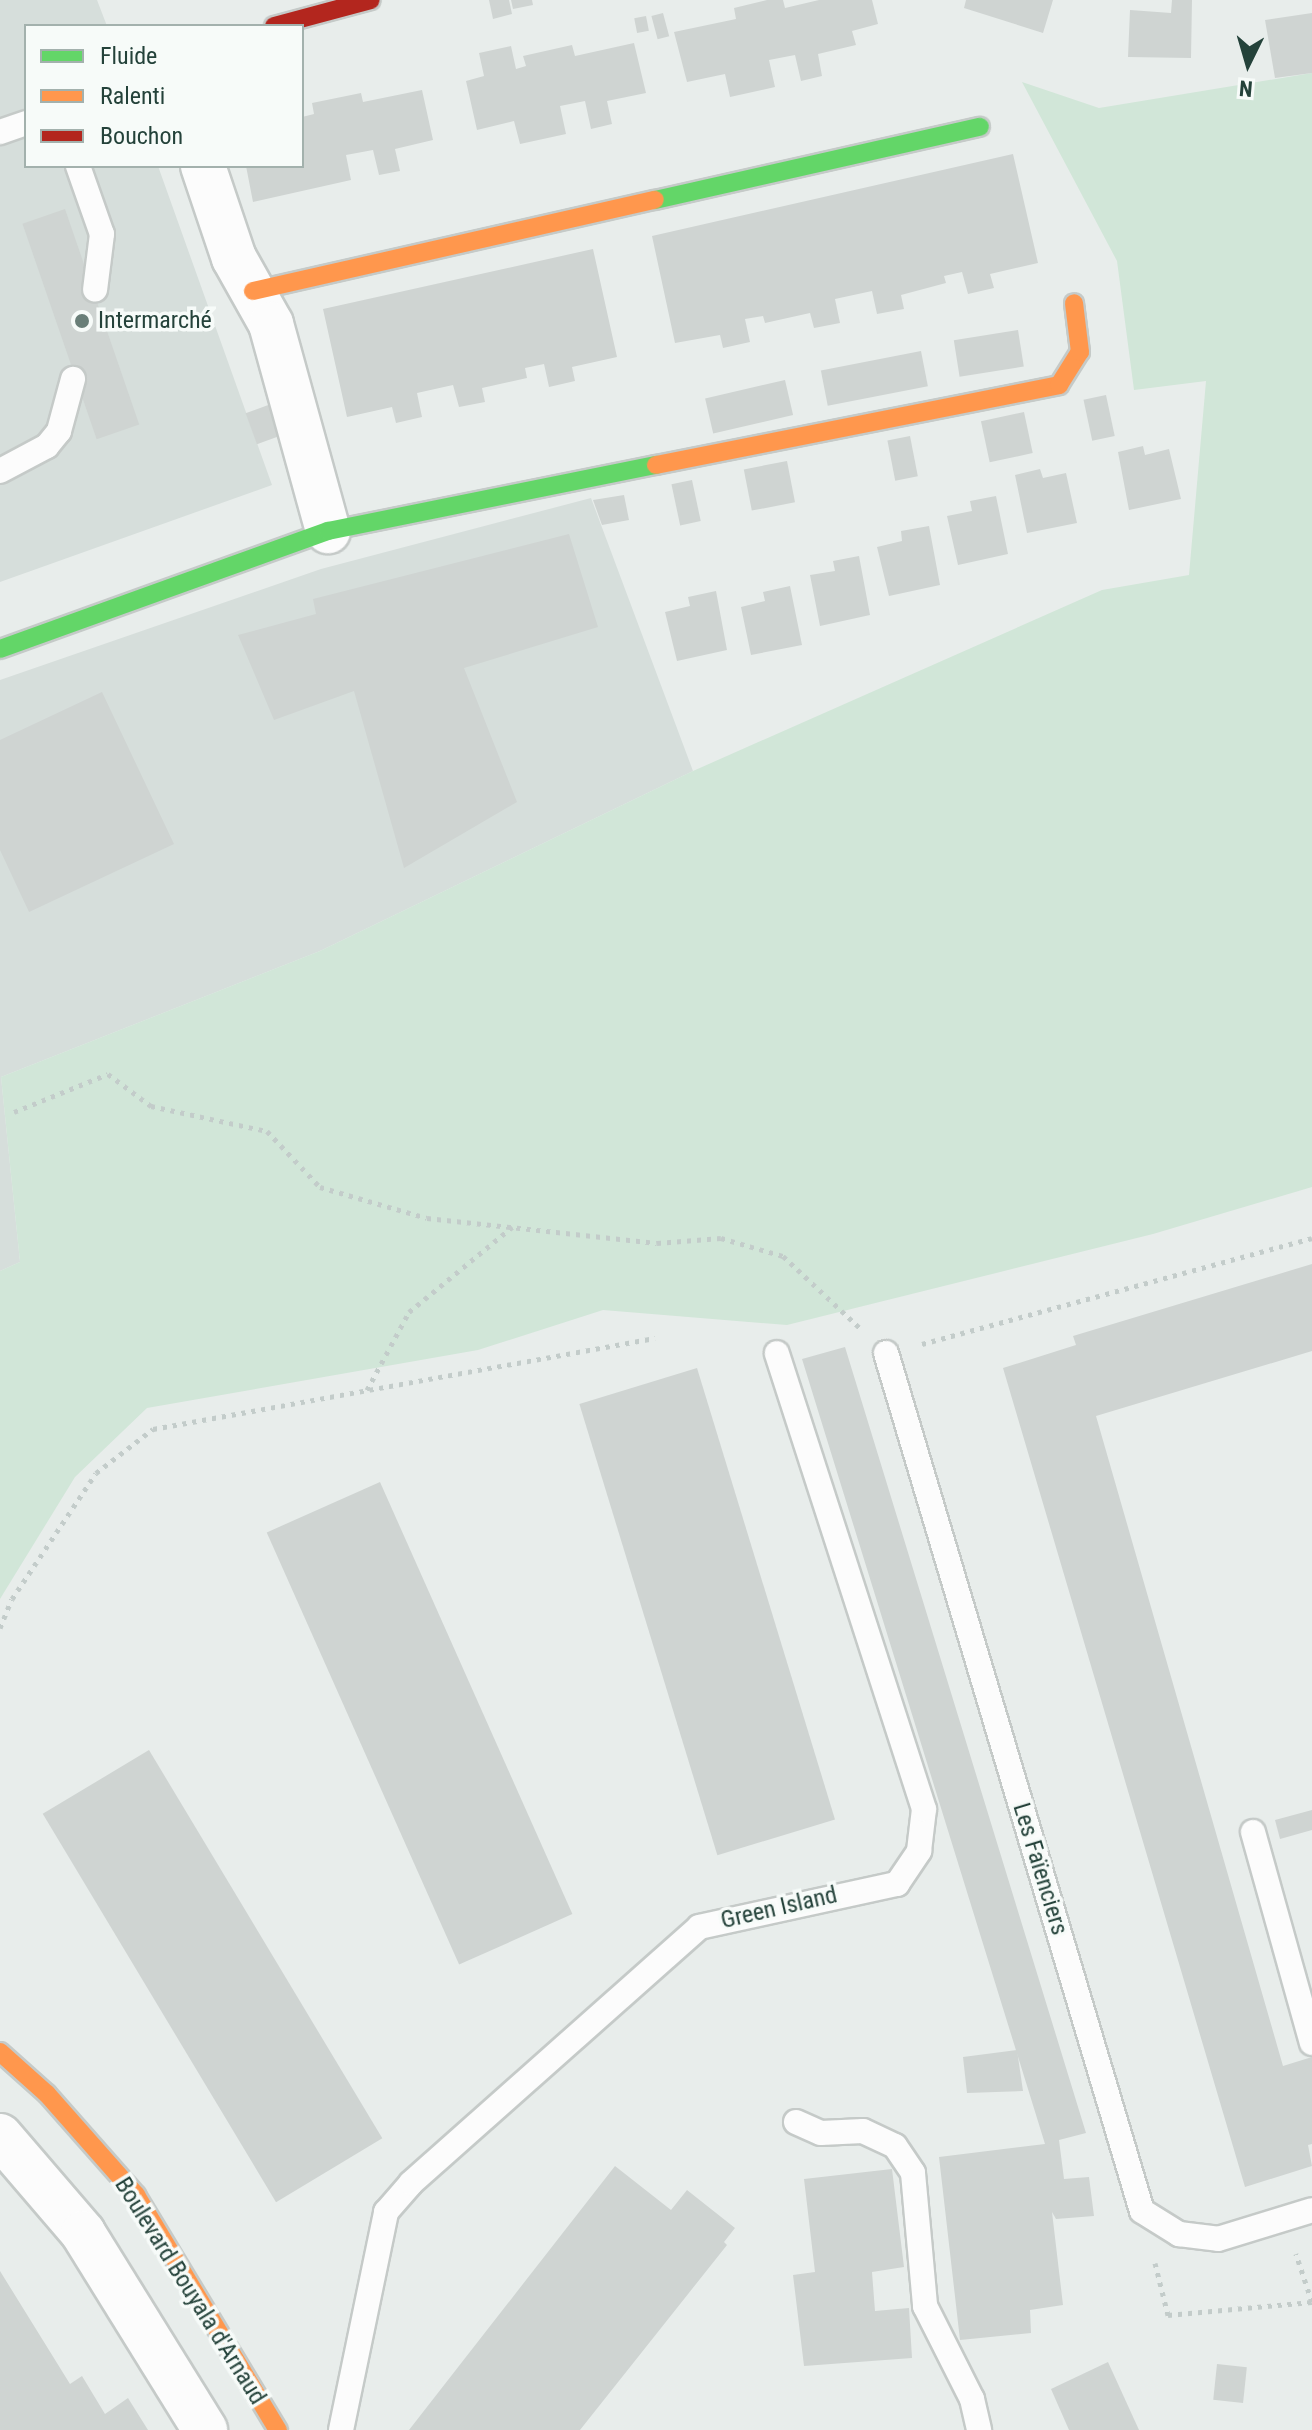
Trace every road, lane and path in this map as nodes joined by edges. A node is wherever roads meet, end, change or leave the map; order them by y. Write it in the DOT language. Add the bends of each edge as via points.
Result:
graph roads {
  1 [pos="371,0"];
  2 [pos="281,24"];
  3 [pos="24,124"];
  4 [pos="980,127"];
  5 [pos="0,132"];
  6 [pos="79,168"];
  7 [pos="204,168"];
  8 [pos="95,290"];
  9 [pos="253,291"];
  10 [pos="1074,303"];
  11 [pos="73,379"];
  12 [pos="0,471"];
  13 [pos="328,531"];
  14 [pos="0,649"];
  15 [pos="14,1112"];
  16 [pos="513,1227"];
  17 [pos="1312,1238"];
  18 [pos="655,1338"];
  19 [pos="777,1353"];
  20 [pos="886,1353"];
  21 [pos="367,1391"];
  22 [pos="0,1628"];
  23 [pos="1253,1832"];
  24 [pos="1312,2043"];
  25 [pos="0,2052"];
  26 [pos="796,2122"];
  27 [pos="0,2136"];
  28 [pos="1312,2210"];
  29 [pos="1295,2251"];
  30 [pos="1312,2302"];
  31 [pos="1168,2315"];
  32 [pos="205,2430"];
  33 [pos="278,2430"];
  34 [pos="341,2430"];
  35 [pos="979,2430"];
  1 -- 2 [label="street"];
  3 -- 5 [label="lane"];
  4 -- 9 [label="street"];
  6 -- 8 [label="lane" via="102,234"];
  7 -- 9 [label="street" via="234,258"];
  9 -- 13 [label="street" via="271,324"];
  10 -- 13 [label="street" via="1080,352 1059,385"];
  11 -- 12 [label="lane" via="59,431 47,446"];
  13 -- 14 [label="street"];
  15 -- 16 [label="path" via="108,1074 151,1106 267,1131 320,1187 427,1218"];
  16 -- 20 [label="path" via="657,1243 721,1238 783,1256"];
  16 -- 21 [label="path" via="409,1312"];
  17 -- 20 [label="path"];
  18 -- 21 [label="path"];
  19 -- 34 [label="lane, Green Island" via="924,1809 919,1851 897,1884 699,1927 411,2183 386,2212"];
  20 -- 28 [label="lane, Les Faïenciers" via="1142,2211 1179,2234 1218,2239"];
  21 -- 22 [label="path" via="153,1429 96,1473 12,1599"];
  23 -- 24 [label="lane"];
  25 -- 33 [label="street, Boulevard Bouyala d'Arnaud" via="47,2094 136,2195"];
  26 -- 35 [label="lane" via="821,2133 863,2131 895,2146 913,2173 925,2306 972,2399"];
  27 -- 32 [label="street" via="83,2233"];
  29 -- 30 [label="path"];
  30 -- 31 [label="path"];
}
